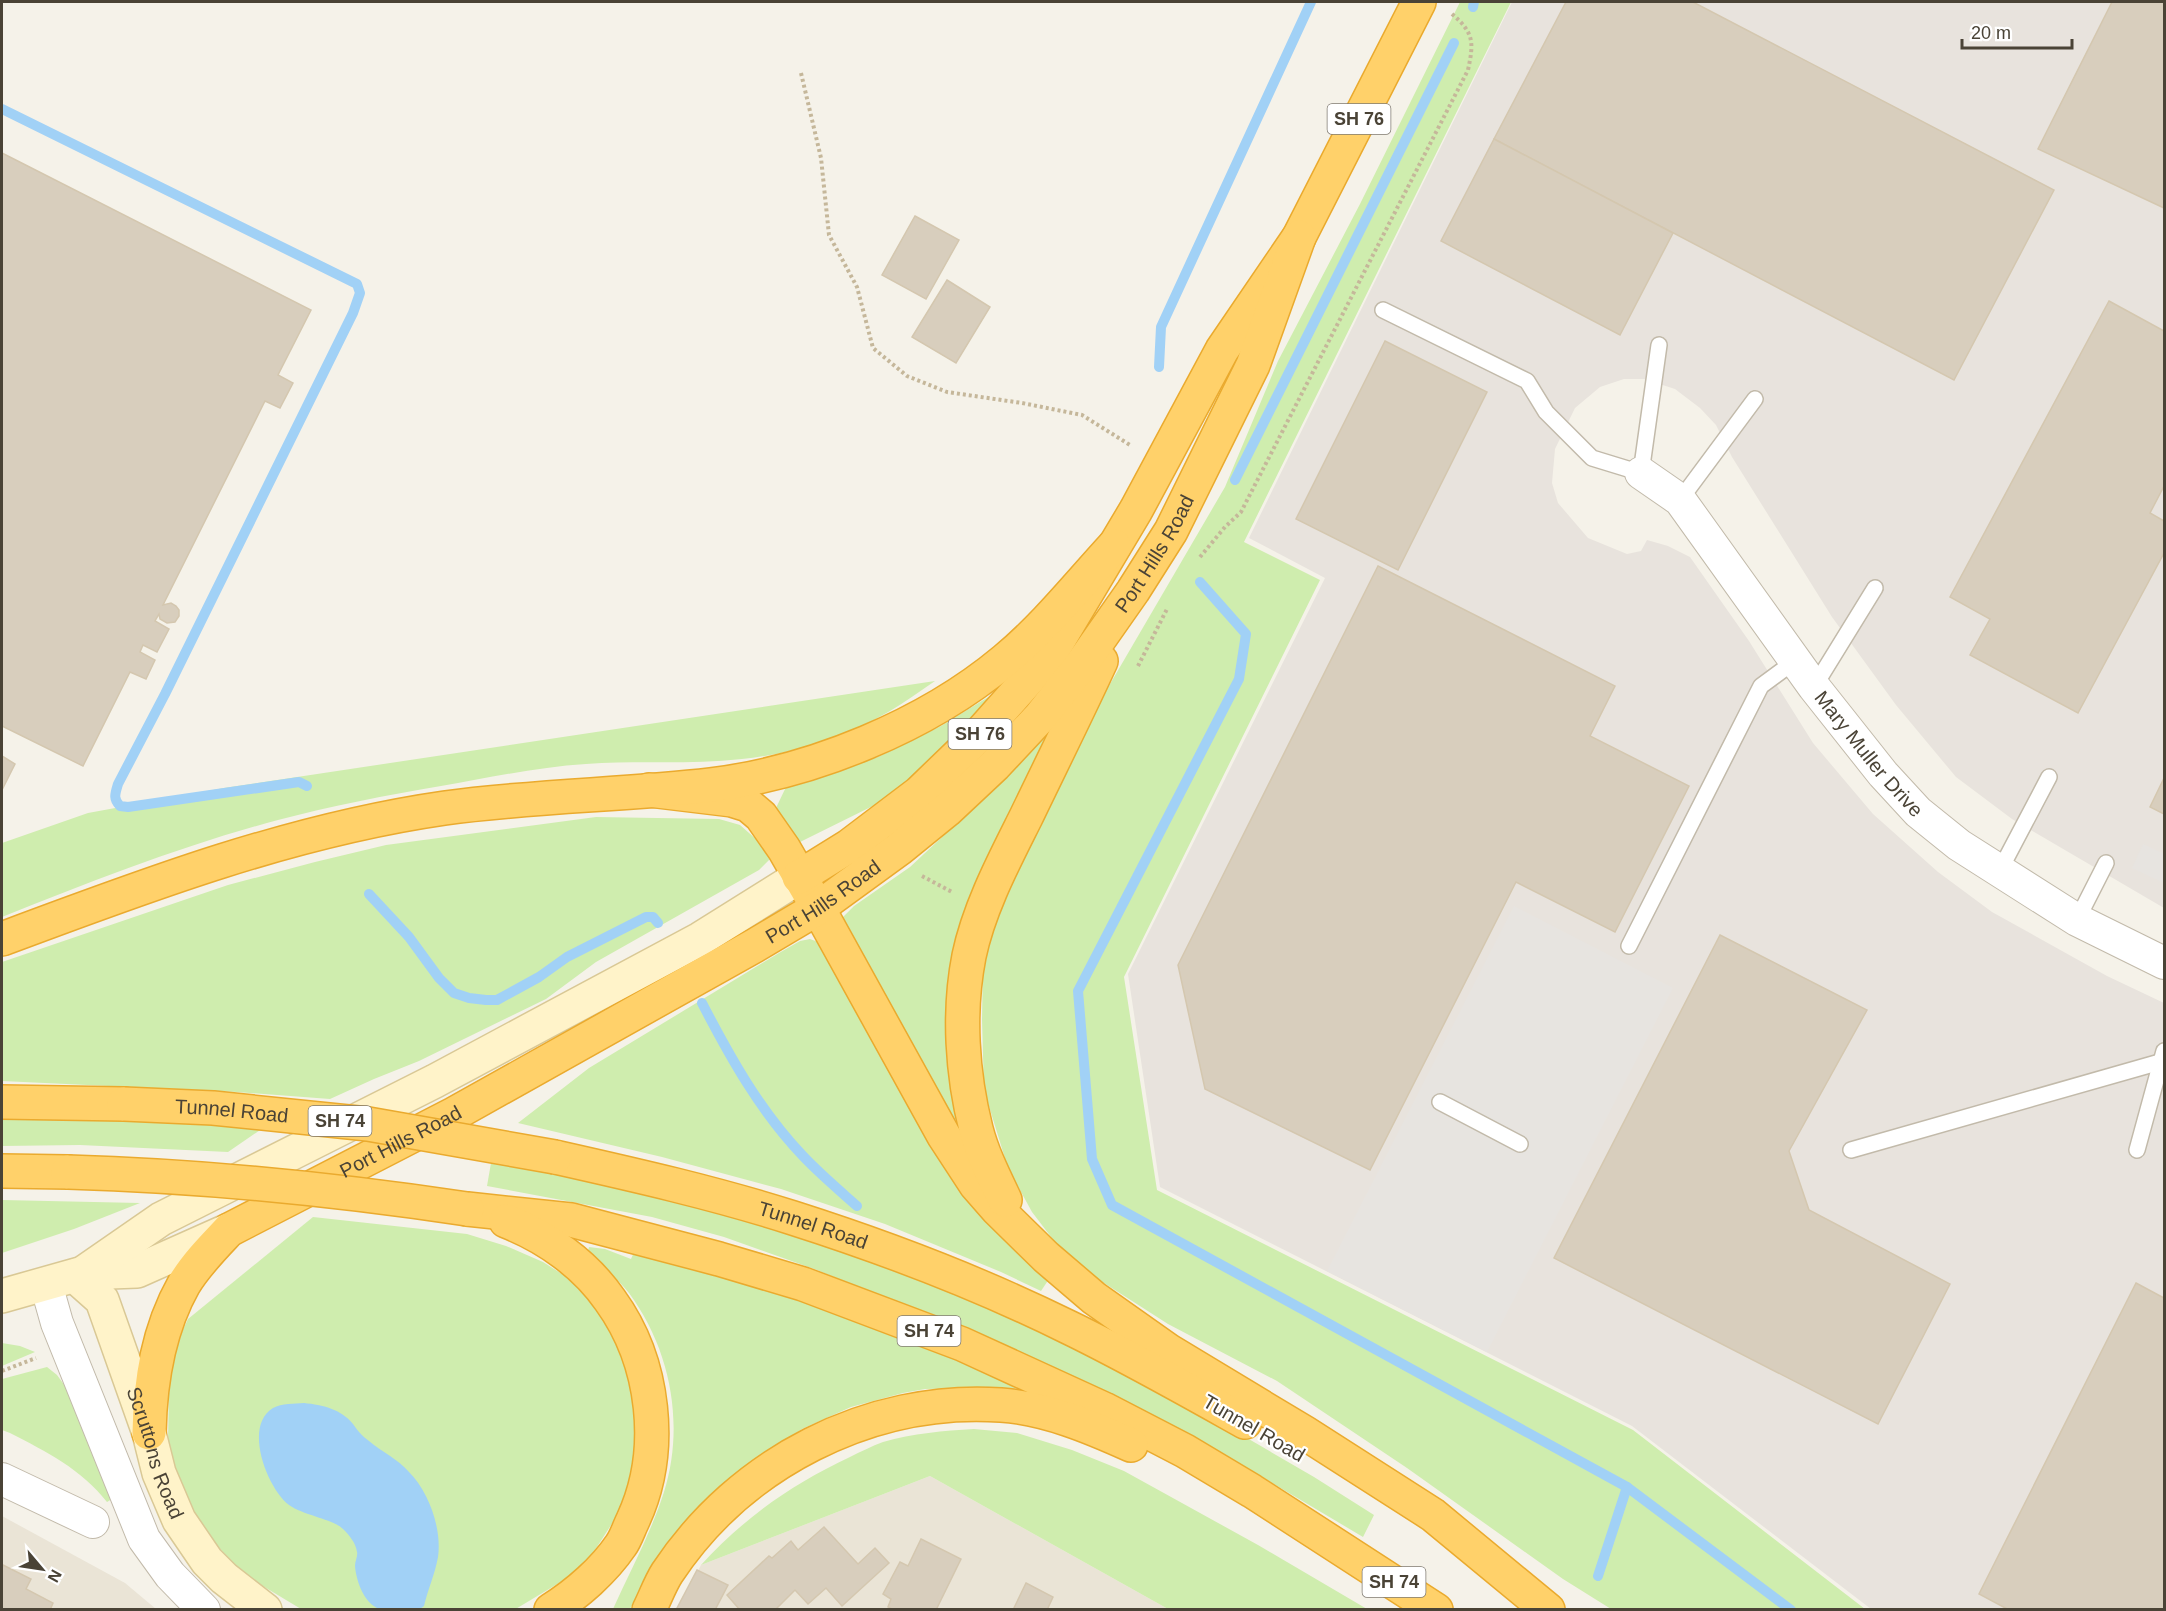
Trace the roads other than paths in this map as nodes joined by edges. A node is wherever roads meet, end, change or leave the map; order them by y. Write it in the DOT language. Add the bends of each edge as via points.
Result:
graph roads {
  1 [pos="1433,5"];
  2 [pos="1299,237"];
  3 [pos="1383,310"];
  4 [pos="1659,345"];
  5 [pos="1755,399"];
  6 [pos="1641,473"];
  7 [pos="1680,500"];
  8 [pos="1114,546"];
  9 [pos="1875,588"];
  10 [pos="1133,591"];
  11 [pos="1795,661"];
  12 [pos="1814,687"];
  13 [pos="2049,777"];
  14 [pos="649,790"];
  15 [pos="2106,863"];
  16 [pos="1999,872"];
  17 [pos="799,877"];
  18 [pos="818,908"];
  19 [pos="2077,920"];
  20 [pos="2,939"];
  21 [pos="1629,945"];
  22 [pos="2164,963"];
  23 [pos="2162,1056"];
  24 [pos="2,1102"];
  25 [pos="1440,1102"];
  26 [pos="1520,1144"];
  27 [pos="1851,1150"];
  28 [pos="2137,1150"];
  29 [pos="2,1171"];
  30 [pos="467,1209"];
  31 [pos="229,1230"];
  32 [pos="1021,1233"];
  33 [pos="68,1278"];
  34 [pos="2,1296"];
  35 [pos="149,1433"];
  36 [pos="2,1479"];
  37 [pos="93,1522"];
  38 [pos="621,1545"];
  39 [pos="1353,1555"];
  40 [pos="204,1610"];
  41 [pos="265,1610"];
  42 [pos="551,1610"];
  43 [pos="593,1610"];
  44 [pos="649,1610"];
  45 [pos="1436,1610"];
  46 [pos="1540,1610"];
  47 [pos="1548,1610"];
  1 -- 2 [label="highway, Port Hills Road / SH 76"];
  2 -- 8 [label="highway, Port Hills Road / SH 76" via="1222,350"];
  2 -- 10 [label="highway, Port Hills Road / SH 76" via="1253,365 1171,531"];
  3 -- 6 [label="lane" via="1527,381 1546,412 1592,458"];
  4 -- 6 [label="lane"];
  5 -- 7 [label="lane"];
  6 -- 7 [label="street, Mary Muller Drive"];
  7 -- 11 [label="street, Mary Muller Drive"];
  8 -- 14 [label="highway" via="1007,659 960,694 900,728 774,773"];
  8 -- 17 [label="highway, Port Hills Road / SH 76" via="1049,656 976,738 889,818"];
  9 -- 12 [label="lane"];
  10 -- 18 [label="highway, Port Hills Road" via="1079,668 995,765 899,849"];
  10 -- 32 [label="highway" via="1003,863 969,956 963,1045 976,1129"];
  11 -- 12 [label="street, Mary Muller Drive"];
  11 -- 21 [label="lane" via="1761,686"];
  12 -- 16 [label="street, Mary Muller Drive" via="1918,812"];
  13 -- 16 [label="lane"];
  14 -- 17 [label="highway" via="748,805 761,816"];
  14 -- 20 [label="highway" via="445,808 340,828 200,867"];
  15 -- 19 [label="lane"];
  16 -- 19 [label="street, Mary Muller Drive"];
  17 -- 18 [label="highway"];
  17 -- 33 [label="street, Port Hills Road / SH 76" via="700,939 486,1054 161,1219"];
  18 -- 31 [label="highway, Port Hills Road" via="454,1114"];
  18 -- 32 [label="highway" via="944,1136 976,1185"];
  19 -- 22 [label="street, Mary Muller Drive"];
  23 -- 27 [label="lane"];
  23 -- 28 [label="lane"];
  24 -- 46 [label="highway, Tunnel Road / SH 74, bridge" via="213,1108 357,1123 555,1157 715,1194 794,1218 921,1264 1066,1326 1147,1367 1395,1512"];
  25 -- 26 [label="lane"];
  29 -- 30 [label="highway, SH 74, bridge" via="222,1179"];
  30 -- 38 [label="highway" via="509,1222 548,1241 582,1268 610,1299 632,1337 646,1378 652,1420 650,1463 639,1506"];
  30 -- 39 [label="highway, SH 74" via="571,1220 620,1232 803,1284 930,1331 1104,1409 1185,1451"];
  31 -- 33 [label="street, Port Hills Road" via="137,1271"];
  31 -- 35 [label="highway" via="185,1283 165,1324 150,1393"];
  32 -- 47 [label="highway" via="1094,1298 1169,1351 1433,1515"];
  33 -- 34 [label="street, Port Hills Road"];
  33 -- 35 [label="street, Scruttons Road" via="102,1300"];
  33 -- 40 [label="street, Scruttons Road" via="57,1323 144,1539 170,1575"];
  35 -- 41 [label="street, Scruttons Road" via="159,1473 179,1520 207,1561"];
  36 -- 37 [label="street"];
  38 -- 42 [label="highway" via="594,1576"];
  38 -- 43 [label="highway"];
  39 -- 44 [label="highway" via="1280,1524 1160,1457 1103,1432 1002,1405 928,1407 887,1414 848,1428 769,1470 699,1532 666,1574"];
  39 -- 45 [label="highway, SH 74"];
}
